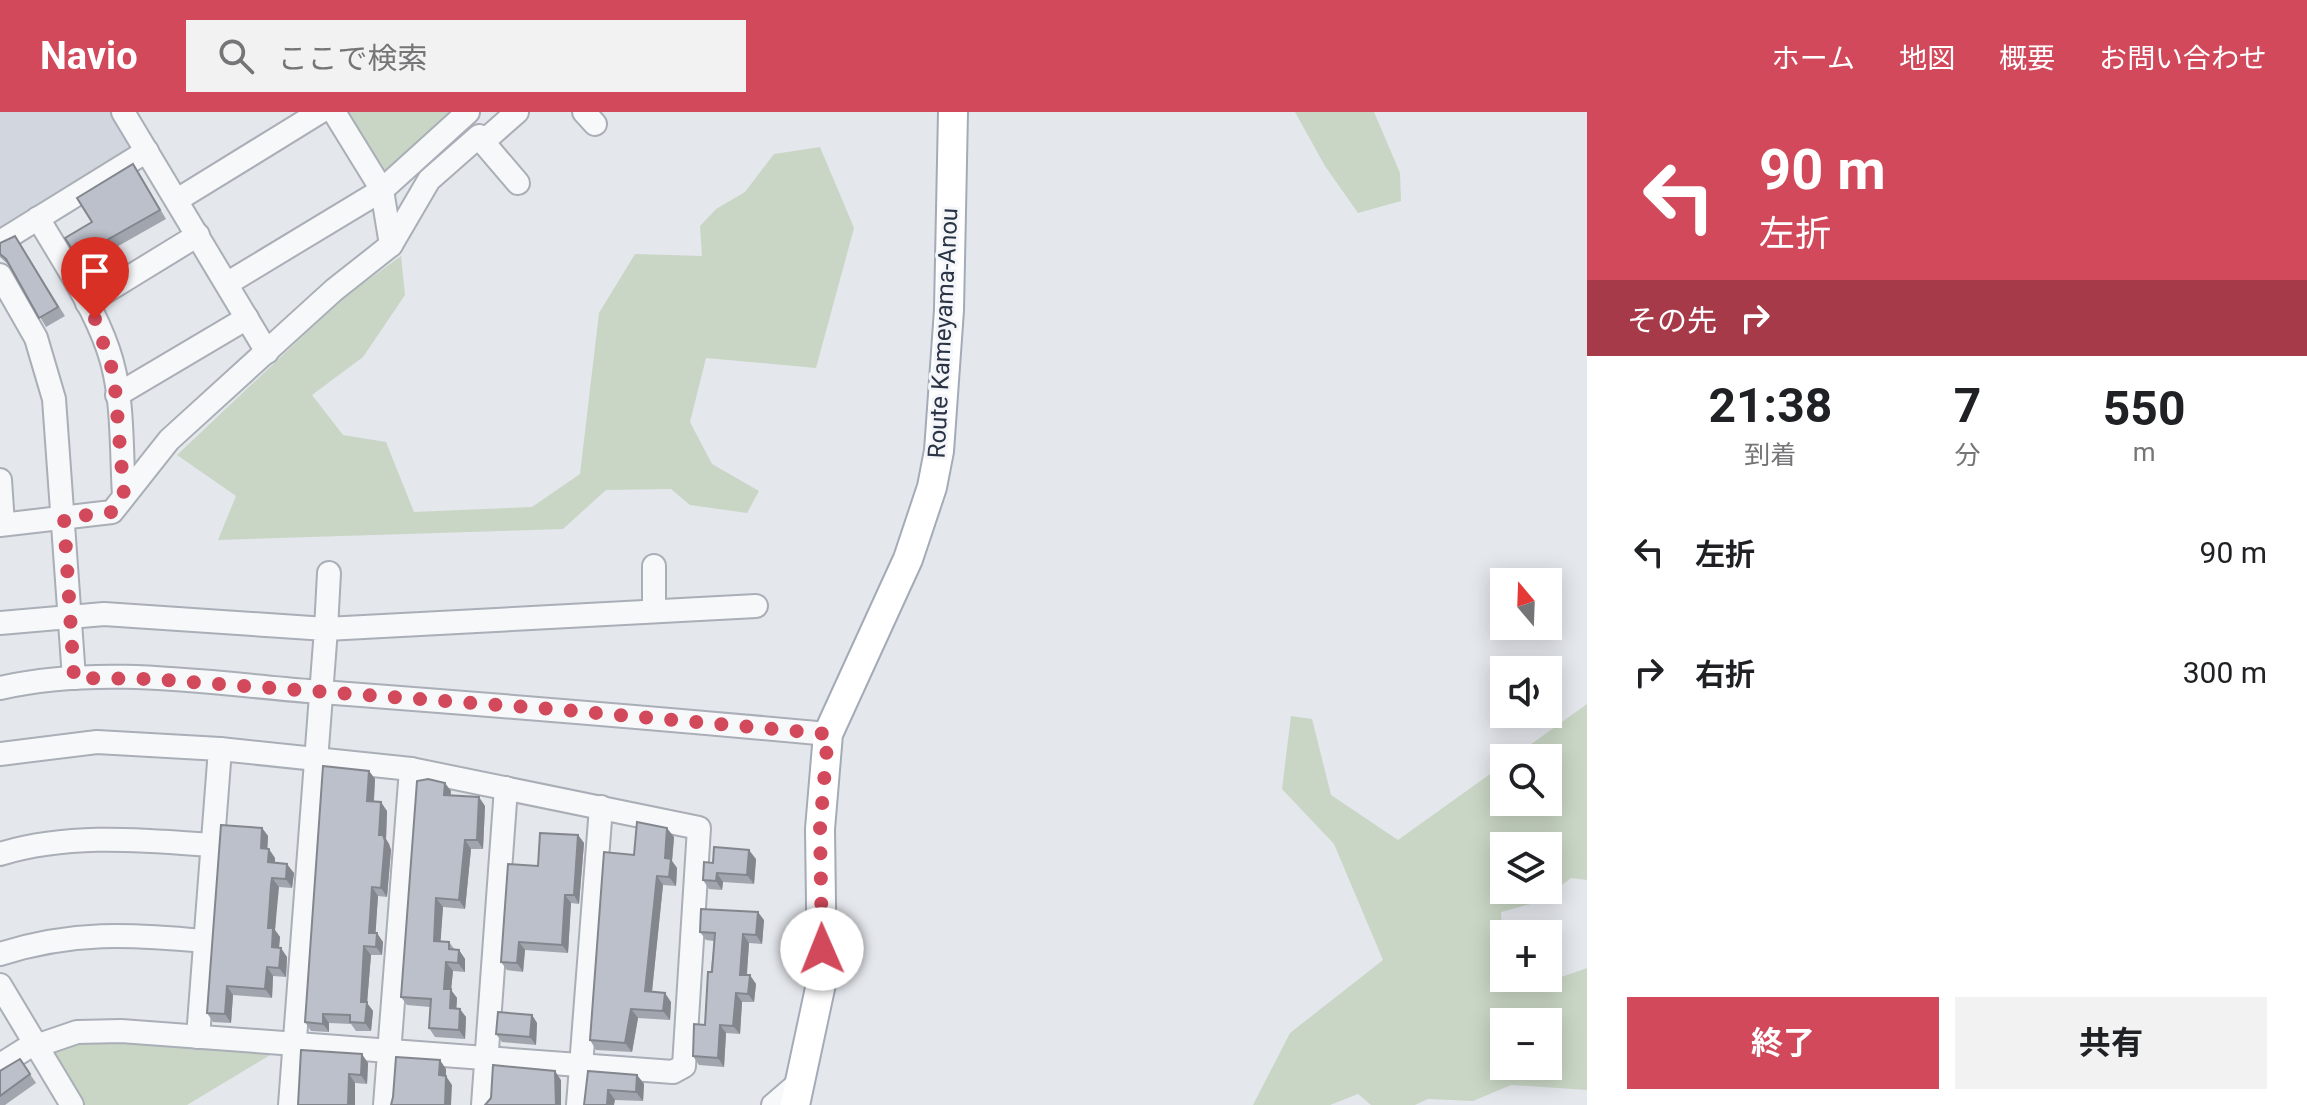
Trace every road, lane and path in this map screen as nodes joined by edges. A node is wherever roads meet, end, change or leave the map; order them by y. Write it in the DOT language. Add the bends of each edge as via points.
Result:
graph roads {
  1 [pos="320,112"];
  2 [pos="334,112"];
  3 [pos="468,112"];
  4 [pos="517,112"];
  5 [pos="953,112"];
  6 [pos="126,113"];
  7 [pos="483,142"];
  8 [pos="147,151"];
  9 [pos="518,183"];
  10 [pos="382,190"];
  11 [pos="177,200"];
  12 [pos="38,218"];
  13 [pos="198,235"];
  14 [pos="0,242"];
  15 [pos="391,245"];
  16 [pos="0,275"];
  17 [pos="228,283"];
  18 [pos="87,303"];
  19 [pos="247,318"];
  20 [pos="267,352"];
  21 [pos="117,395"];
  22 [pos="0,480"];
  23 [pos="124,496"];
  24 [pos="64,518"];
  25 [pos="2,524"];
  26 [pos="654,566"];
  27 [pos="329,573"];
  28 [pos="756,606"];
  29 [pos="654,611"];
  30 [pos="70,614"];
  31 [pos="0,623"];
  32 [pos="326,629"];
  33 [pos="74,678"];
  34 [pos="0,688"];
  35 [pos="320,691"];
  36 [pos="828,734"];
  37 [pos="220,749"];
  38 [pos="0,754"];
  39 [pos="314,757"];
  40 [pos="411,769"];
  41 [pos="506,788"];
  42 [pos="601,807"];
  43 [pos="212,845"];
  44 [pos="0,854"];
  45 [pos="204,941"];
  46 [pos="0,954"];
  47 [pos="0,985"];
  48 [pos="198,1037"];
  49 [pos="36,1044"];
  50 [pos="295,1045"];
  51 [pos="389,1051"];
  52 [pos="486,1058"];
  53 [pos="0,1065"];
  54 [pos="581,1066"];
  55 [pos="799,1092"];
  56 [pos="72,1105"];
  57 [pos="290,1105"];
  58 [pos="385,1105"];
  59 [pos="483,1105"];
  60 [pos="578,1105"];
  61 [pos="773,1105"];
  1 -- 11 [label="street"];
  2 -- 10 [label="street"];
  3 -- 10 [label="street"];
  4 -- 7 [label="street"];
  5 -- 36 [label="main road, Route Kameyama-Anou" via="949,310 932,487 908,559"];
  6 -- 8 [label="street"];
  7 -- 9 [label="street"];
  7 -- 15 [label="street" via="479,136 429,180"];
  8 -- 11 [label="street"];
  8 -- 12 [label="street"];
  10 -- 15 [label="street"];
  10 -- 17 [label="street"];
  11 -- 13 [label="street"];
  12 -- 14 [label="street"];
  12 -- 18 [label="street"];
  13 -- 17 [label="street"];
  13 -- 18 [label="street"];
  15 -- 20 [label="street"];
  16 -- 24 [label="street" via="49,372"];
  17 -- 19 [label="street"];
  18 -- 21 [label="street" via="108,350"];
  19 -- 20 [label="street"];
  19 -- 21 [label="street"];
  20 -- 23 [label="street" via="169,440"];
  21 -- 23 [label="street"];
  22 -- 25 [label="street"];
  23 -- 24 [label="street" via="112,512"];
  24 -- 25 [label="street"];
  24 -- 30 [label="street"];
  26 -- 29 [label="street"];
  27 -- 32 [label="street"];
  28 -- 29 [label="street"];
  29 -- 32 [label="street"];
  30 -- 31 [label="street"];
  30 -- 32 [label="street"];
  30 -- 33 [label="street"];
  32 -- 35 [label="street"];
  33 -- 34 [label="street"];
  33 -- 35 [label="street"];
  35 -- 36 [label="street"];
  35 -- 39 [label="street"];
  36 -- 55 [label="main road, Route Kameyama-Anou" via="820,829 822,979"];
  37 -- 38 [label="street" via="97,742"];
  37 -- 39 [label="street"];
  37 -- 43 [label="street"];
  39 -- 40 [label="street"];
  39 -- 50 [label="street"];
  40 -- 41 [label="street"];
  40 -- 51 [label="street"];
  41 -- 42 [label="street"];
  41 -- 52 [label="street"];
  42 -- 54 [label="street"];
  42 -- 54 [label="street" via="699,828 684,1066 673,1072"];
  43 -- 44 [label="street" via="91,839 28,845"];
  43 -- 45 [label="street"];
  45 -- 46 [label="street" via="96,934"];
  45 -- 48 [label="street"];
  47 -- 49 [label="street"];
  48 -- 49 [label="street" via="98,1030"];
  48 -- 50 [label="street"];
  49 -- 53 [label="street"];
  49 -- 56 [label="street"];
  50 -- 51 [label="street"];
  50 -- 57 [label="street"];
  51 -- 52 [label="street"];
  51 -- 58 [label="street"];
  52 -- 54 [label="street"];
  52 -- 59 [label="street"];
  54 -- 60 [label="street"];
  55 -- 61 [label="street"];
}
